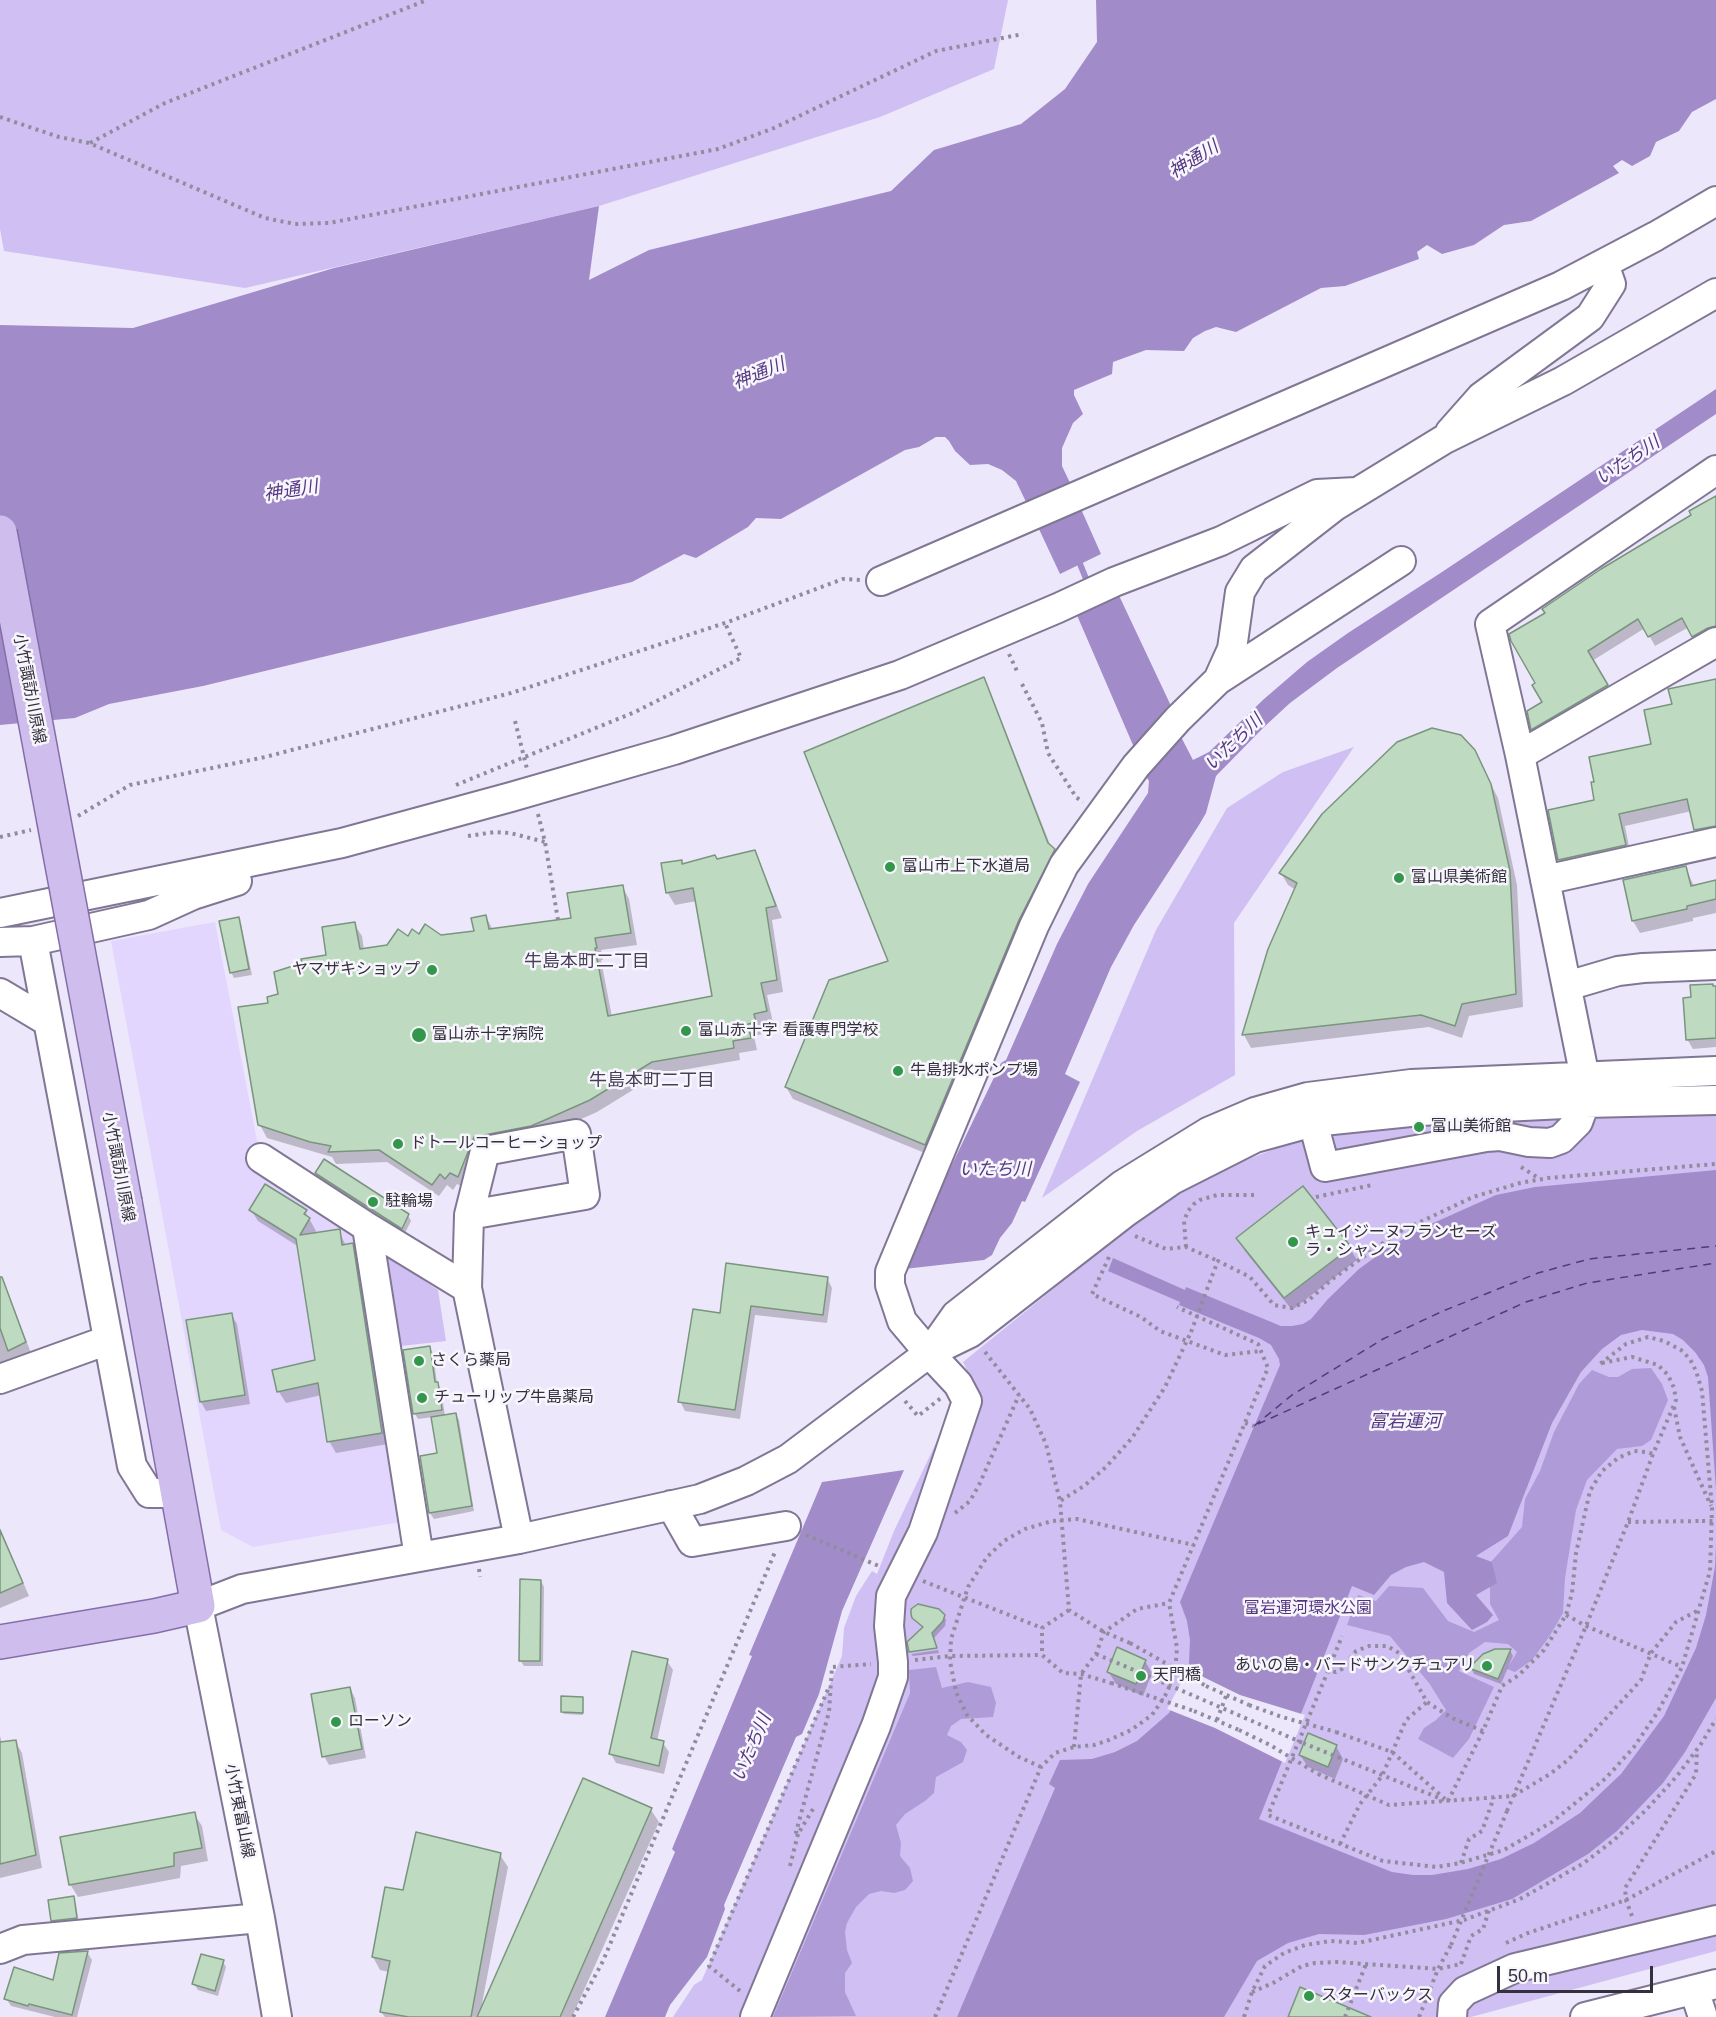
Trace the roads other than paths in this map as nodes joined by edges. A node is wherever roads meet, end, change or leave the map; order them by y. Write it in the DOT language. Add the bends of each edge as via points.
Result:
graph roads {
  1 [pos="1716,201"];
  2 [pos="1604,264"];
  3 [pos="1716,293"];
  4 [pos="1443,440"];
  5 [pos="1716,470"];
  6 [pos="1358,492"];
  7 [pos="0,531"];
  8 [pos="1401,561"];
  9 [pos="881,581"];
  10 [pos="1716,642"];
  11 [pos="1218,680"];
  12 [pos="1520,755"];
  13 [pos="1716,842"];
  14 [pos="251,862"];
  15 [pos="1545,880"];
  16 [pos="0,913"];
  17 [pos="33,941"];
  18 [pos="0,942"];
  19 [pos="1716,965"];
  20 [pos="1567,986"];
  21 [pos="0,993"];
  22 [pos="47,1021"];
  23 [pos="1716,1071"];
  24 [pos="1585,1090"];
  25 [pos="1716,1100"];
  26 [pos="1313,1122"];
  27 [pos="261,1158"];
  28 [pos="469,1215"];
  29 [pos="367,1227"];
  30 [pos="467,1288"];
  31 [pos="108,1340"];
  32 [pos="915,1364"];
  33 [pos="0,1379"];
  34 [pos="178,1493"];
  35 [pos="671,1505"];
  36 [pos="792,1529"];
  37 [pos="519,1539"];
  38 [pos="418,1557"];
  39 [pos="198,1606"];
  40 [pos="0,1642"];
  41 [pos="260,1918"];
  42 [pos="1716,1920"];
  43 [pos="0,1949"];
  44 [pos="1705,1987"];
  45 [pos="750,2006"];
  46 [pos="277,2017"];
  47 [pos="1452,2017"];
  48 [pos="1585,2017"];
  49 [pos="1702,2017"];
  1 -- 2 [label="street"];
  2 -- 4 [label="street" via="1611,284 1590,317 1481,397"];
  2 -- 9 [label="street" via="1551,291"];
  3 -- 4 [label="street" via="1563,381"];
  4 -- 6 [label="street"];
  5 -- 12 [label="street" via="1490,624"];
  6 -- 11 [label="street" via="1254,569 1240,592 1232,649"];
  6 -- 14 [label="street" via="1317,494 1221,541 1114,582 900,675 674,750 511,798 342,843"];
  7 -- 34 [label="main road, 小竹諏訪川原線, bridge"];
  8 -- 11 [label="street"];
  10 -- 12 [label="street"];
  11 -- 32 [label="street" via="1136,766 1064,865 1034,926 890,1272 890,1285"];
  12 -- 15 [label="street"];
  13 -- 15 [label="street"];
  14 -- 16 [label="street"];
  14 -- 17 [label="street" via="246,878 148,915"];
  15 -- 20 [label="street"];
  17 -- 18 [label="street"];
  17 -- 22 [label="street"];
  19 -- 20 [label="street" via="1618,971"];
  20 -- 24 [label="street"];
  21 -- 22 [label="street"];
  22 -- 31 [label="street"];
  23 -- 24 [label="street"];
  24 -- 25 [label="street"];
  24 -- 26 [label="street"];
  24 -- 26 [label="street" via="1578,1122 1561,1140 1550,1143 1486,1137 1325,1167"];
  24 -- 32 [label="street" via="1410,1084 1308,1097 1255,1112 1208,1132 1122,1185 956,1315"];
  26 -- 32 [label="street" via="1255,1138 1172,1180 970,1333"];
  27 -- 29 [label="street"];
  28 -- 30 [label="street"];
  29 -- 30 [label="street"];
  29 -- 38 [label="street"];
  30 -- 37 [label="street"];
  31 -- 33 [label="street"];
  31 -- 34 [label="street" via="132,1466 149,1493"];
  32 -- 35 [label="street" via="788,1459 737,1485"];
  32 -- 45 [label="street" via="958,1384 967,1401 923,1532 891,1596 892,1677 876,1726"];
  34 -- 39 [label="main road, 小竹諏訪川原線"];
  35 -- 36 [label="street" via="692,1542"];
  35 -- 37 [label="street"];
  37 -- 38 [label="street"];
  38 -- 39 [label="street" via="242,1588"];
  39 -- 40 [label="main road"];
  39 -- 41 [label="street, 小竹東富山線"];
  41 -- 43 [label="street" via="23,1941"];
  41 -- 46 [label="street, 小竹東富山線"];
  42 -- 47 [label="street" via="1515,1968 1465,1991 1453,2004"];
  44 -- 48 [label="street"];
  44 -- 49 [label="street"];
}
